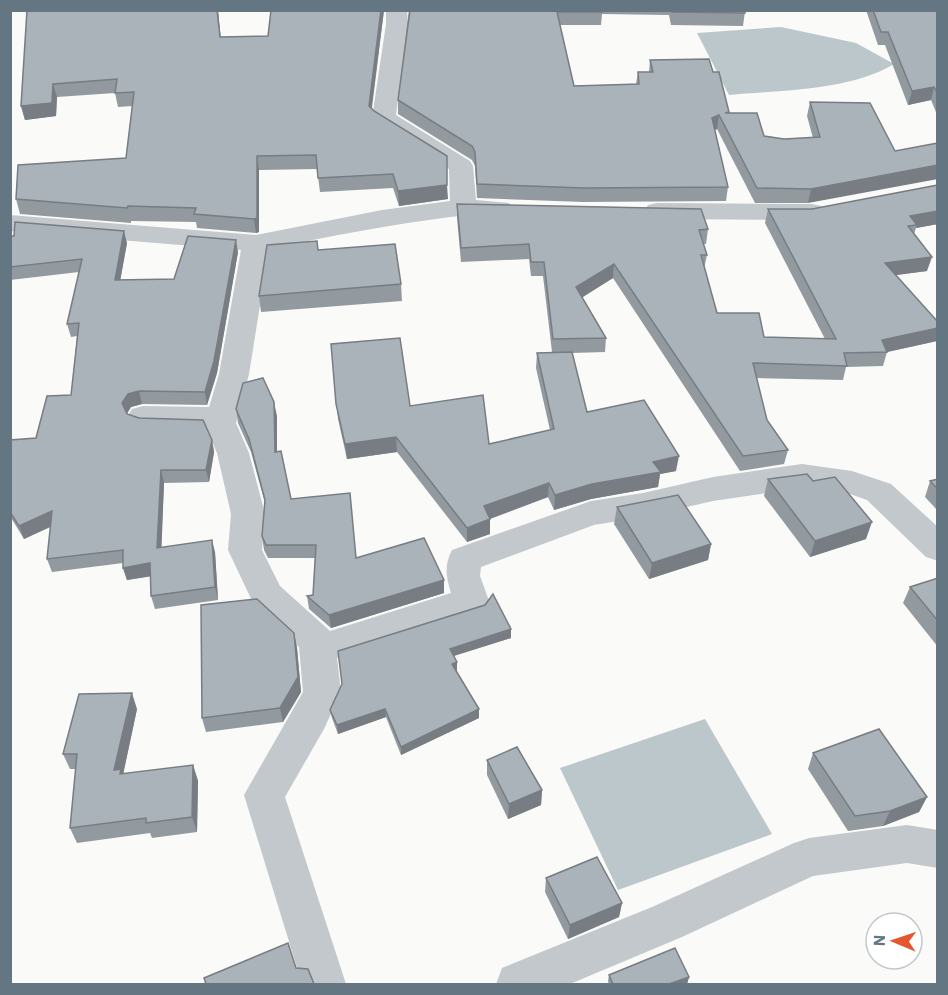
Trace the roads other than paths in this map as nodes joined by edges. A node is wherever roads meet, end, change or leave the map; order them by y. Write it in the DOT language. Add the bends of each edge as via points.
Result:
graph roads {
  1 [pos="396,10"];
  2 [pos="463,207"];
  3 [pos="831,209"];
  4 [pos="523,210"];
  5 [pos="630,212"];
  6 [pos="10,223"];
  7 [pos="256,243"];
  8 [pos="143,417"];
  9 [pos="220,423"];
  10 [pos="938,548"];
  11 [pos="317,650"];
  12 [pos="938,849"];
  13 [pos="324,984"];
  14 [pos="518,984"];
  1 -- 2 [label="street" via="398,24 384,118 461,166"];
  2 -- 4 [label="street"];
  2 -- 7 [label="street" via="382,218"];
  3 -- 5 [label="street" via="808,213"];
  6 -- 7 [label="street"];
  7 -- 9 [label="street" via="234,374"];
  8 -- 9 [label="street" via="211,418"];
  9 -- 11 [label="street" via="233,453 248,514 246,550 267,595 317,641"];
  10 -- 11 [label="street" via="879,492 852,483 802,476 713,489 591,513 464,559 463,576 471,601"];
  11 -- 13 [label="street" via="322,692 264,795"];
  12 -- 14 [label="street" via="907,844 809,857"];
}
